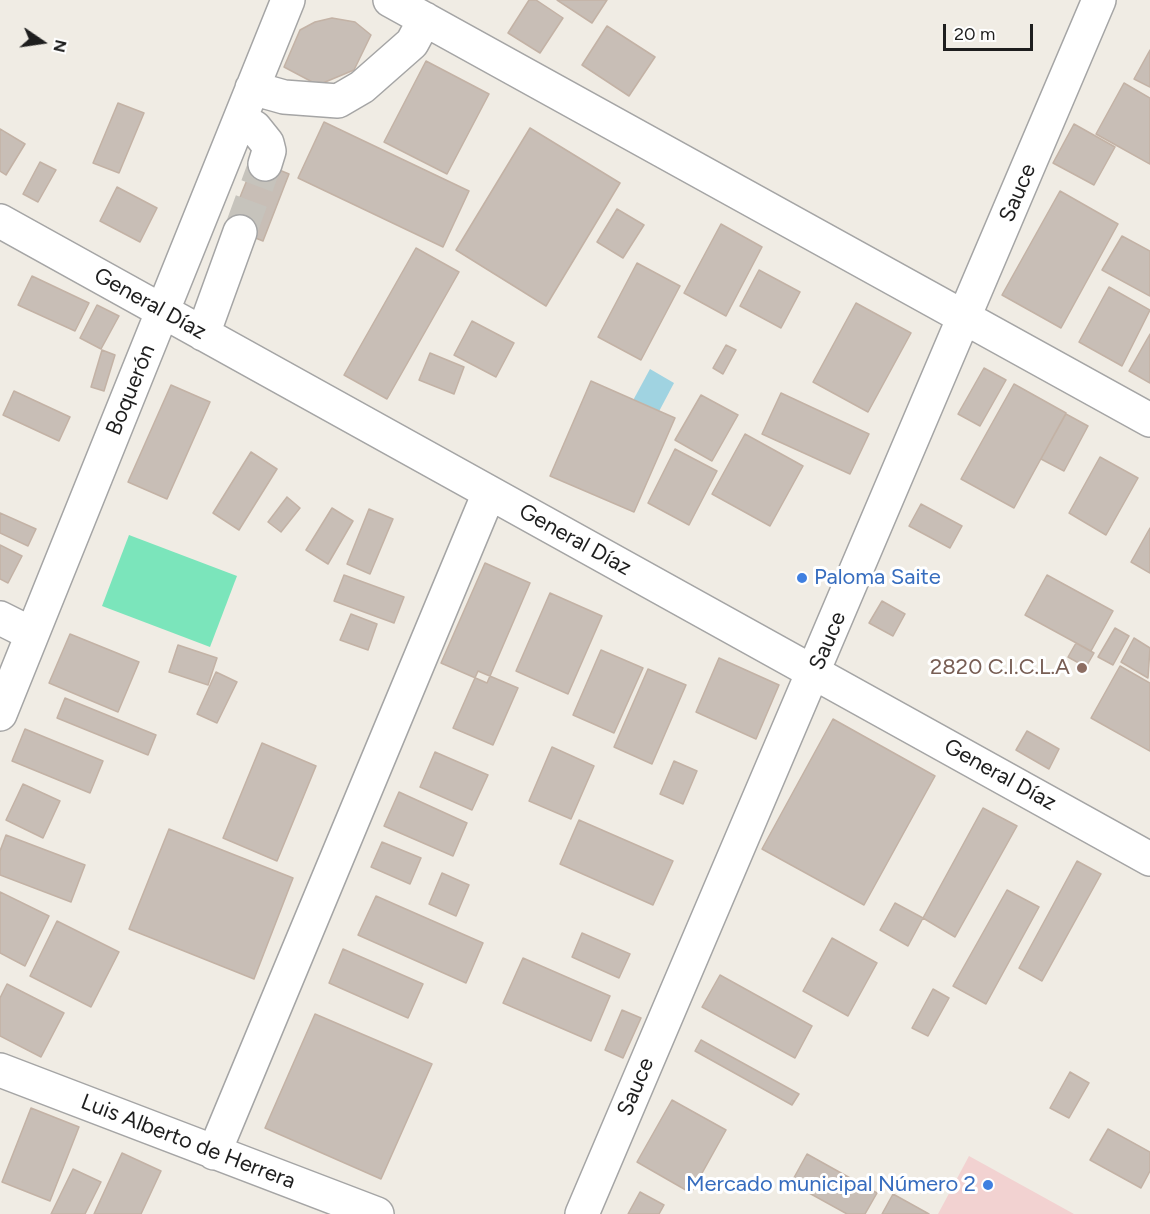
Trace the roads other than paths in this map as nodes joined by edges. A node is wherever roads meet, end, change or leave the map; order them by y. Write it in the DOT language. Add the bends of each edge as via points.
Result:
graph roads {
  1 [pos="288,0"];
  2 [pos="390,0"];
  3 [pos="1099,0"];
  4 [pos="425,19"];
  5 [pos="252,87"];
  6 [pos="284,97"];
  7 [pos="241,119"];
  8 [pos="0,221"];
  9 [pos="240,232"];
  10 [pos="189,246"];
  11 [pos="229,262"];
  12 [pos="162,311"];
  13 [pos="965,318"];
  14 [pos="203,334"];
  15 [pos="1150,420"];
  16 [pos="489,493"];
  17 [pos="0,618"];
  18 [pos="32,634"];
  19 [pos="814,672"];
  20 [pos="0,714"];
  21 [pos="1150,859"];
  22 [pos="0,1070"];
  23 [pos="214,1154"];
  24 [pos="377,1214"];
  25 [pos="582,1214"];
  1 -- 5 [label="street, Boquerón"];
  2 -- 4 [label="street"];
  3 -- 13 [label="street, Sauce"];
  4 -- 6 [label="street" via="412,43 362,87 338,101"];
  4 -- 13 [label="street"];
  5 -- 6 [label="street"];
  5 -- 7 [label="street, Boquerón"];
  6 -- 7 [label="street" via="266,154 255,128"];
  7 -- 10 [label="street, Boquerón"];
  8 -- 12 [label="street, General Díaz"];
  9 -- 11 [label="street"];
  10 -- 11 [label="street"];
  10 -- 12 [label="street, Boquerón"];
  11 -- 14 [label="street"];
  12 -- 14 [label="street, General Díaz"];
  12 -- 18 [label="street, Boquerón"];
  13 -- 15 [label="street"];
  13 -- 19 [label="street, Sauce"];
  14 -- 16 [label="street, General Díaz"];
  16 -- 19 [label="street, General Díaz"];
  16 -- 23 [label="street"];
  17 -- 18 [label="street"];
  18 -- 20 [label="street, Boquerón"];
  19 -- 21 [label="street, General Díaz"];
  19 -- 25 [label="street, Sauce"];
  22 -- 23 [label="street, Luis Alberto de Herrera"];
  23 -- 24 [label="street, Luis Alberto de Herrera"];
}
